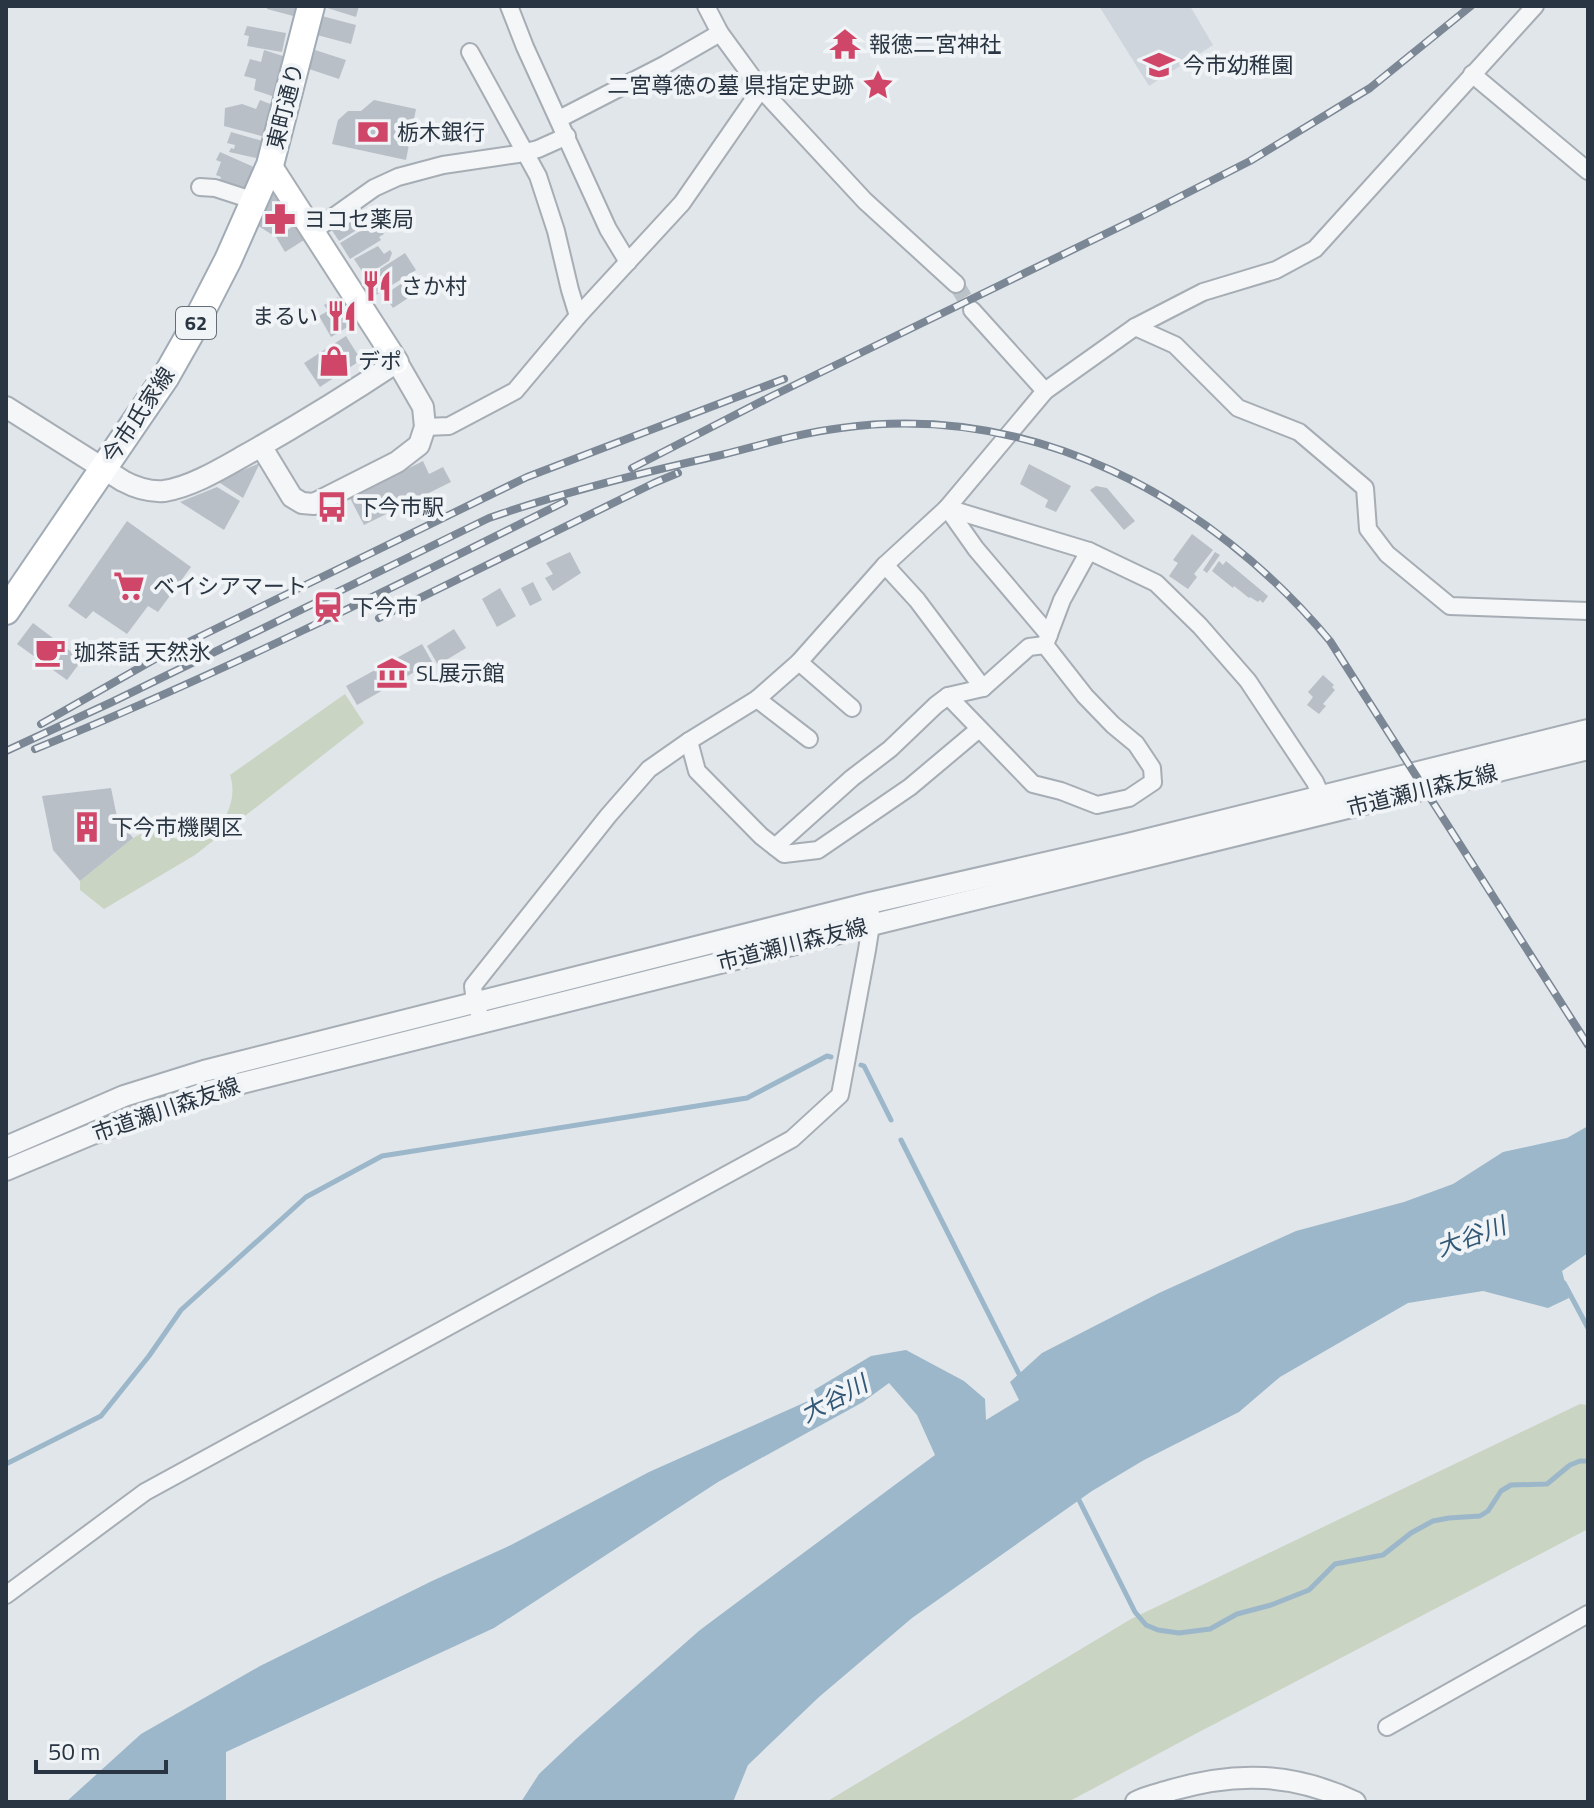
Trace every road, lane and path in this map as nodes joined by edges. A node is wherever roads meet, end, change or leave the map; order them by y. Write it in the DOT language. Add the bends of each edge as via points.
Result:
graph roads {
  1 [pos="311,6"];
  2 [pos="509,6"];
  3 [pos="706,6"];
  4 [pos="1535,6"];
  5 [pos="720,33"];
  6 [pos="470,52"];
  7 [pos="1472,74"];
  8 [pos="761,89"];
  9 [pos="559,119"];
  10 [pos="567,136"];
  11 [pos="526,152"];
  12 [pos="270,165"];
  13 [pos="1588,171"];
  14 [pos="200,187"];
  15 [pos="255,201"];
  16 [pos="312,232"];
  17 [pos="628,262"];
  18 [pos="956,284"];
  19 [pos="972,310"];
  20 [pos="578,316"];
  21 [pos="1135,327"];
  22 [pos="397,362"];
  23 [pos="1045,391"];
  24 [pos="6,407"];
  25 [pos="425,427"];
  26 [pos="261,446"];
  27 [pos="101,468"];
  28 [pos="947,508"];
  29 [pos="1089,551"];
  30 [pos="885,565"];
  31 [pos="6,611"];
  32 [pos="1588,611"];
  33 [pos="1047,640"];
  34 [pos="799,662"];
  35 [pos="983,688"];
  36 [pos="948,696"];
  37 [pos="757,699"];
  38 [pos="852,708"];
  39 [pos="979,729"];
  40 [pos="1588,730"];
  41 [pos="809,739"];
  42 [pos="689,741"];
  43 [pos="1588,749"];
  44 [pos="1321,796"];
  45 [pos="775,847"];
  46 [pos="870,903"];
  47 [pos="871,925"];
  48 [pos="479,1012"];
  49 [pos="6,1147"];
  50 [pos="6,1170"];
  51 [pos="6,1595"];
  52 [pos="1588,1614"];
  53 [pos="1387,1727"];
  54 [pos="1136,1802"];
  55 [pos="1355,1802"];
  1 -- 12 [label="main road, 東町通り / 62"];
  2 -- 9 [label="street"];
  3 -- 5 [label="street"];
  4 -- 7 [label="street"];
  5 -- 8 [label="street"];
  5 -- 9 [label="street"];
  6 -- 11 [label="street"];
  7 -- 13 [label="street"];
  7 -- 21 [label="street" via="1315,249 1276,270 1203,292"];
  8 -- 17 [label="street" via="682,203"];
  8 -- 18 [label="street" via="865,201"];
  9 -- 10 [label="street"];
  10 -- 11 [label="street"];
  10 -- 17 [label="street"];
  11 -- 16 [label="street" via="398,177"];
  11 -- 20 [label="street" via="556,231"];
  12 -- 15 [label="main road, 今市氏家線 / 62"];
  12 -- 16 [label="main road, 東町通り"];
  14 -- 15 [label="street"];
  15 -- 27 [label="main road, 今市氏家線 / 62" via="165,378"];
  16 -- 22 [label="main road, 東町通り"];
  17 -- 20 [label="street"];
  19 -- 23 [label="street"];
  20 -- 25 [label="street" via="515,391 449,426"];
  21 -- 23 [label="street"];
  21 -- 32 [label="street" via="1175,345 1238,408 1299,432 1365,488 1368,529 1387,554 1450,606"];
  22 -- 25 [label="street" via="423,407"];
  22 -- 26 [label="street"];
  23 -- 28 [label="street"];
  24 -- 27 [label="street"];
  25 -- 26 [label="street" via="419,445 397,462 314,504 292,497"];
  26 -- 27 [label="street" via="167,490 136,488"];
  27 -- 31 [label="main road, 今市氏家線 / 62"];
  28 -- 29 [label="street"];
  28 -- 30 [label="street"];
  28 -- 33 [label="street"];
  29 -- 33 [label="street"];
  29 -- 44 [label="street" via="1156,583 1200,626 1248,681"];
  30 -- 34 [label="street"];
  30 -- 35 [label="street"];
  33 -- 35 [label="street" via="1029,647"];
  33 -- 39 [label="street" via="1085,696 1136,744 1152,768 1153,782 1129,798 1097,805 1033,784"];
  34 -- 37 [label="street"];
  34 -- 38 [label="street"];
  35 -- 36 [label="street"];
  36 -- 39 [label="street"];
  36 -- 45 [label="street"];
  37 -- 41 [label="street"];
  37 -- 42 [label="street"];
  39 -- 45 [label="street" via="910,787 818,850 784,854"];
  40 -- 44 [label="street, 市道瀬川森友線"];
  42 -- 45 [label="street" via="697,771"];
  42 -- 48 [label="street" via="649,769 473,986"];
  43 -- 47 [label="street, 市道瀬川森友線"];
  44 -- 46 [label="street, 市道瀬川森友線"];
  46 -- 47 [label="street"];
  46 -- 48 [label="street, 市道瀬川森友線"];
  47 -- 48 [label="street, 市道瀬川森友線"];
  47 -- 51 [label="street" via="840,1095 792,1139 145,1492"];
  48 -- 49 [label="street, 市道瀬川森友線" via="204,1071 124,1096"];
  48 -- 50 [label="street, 市道瀬川森友線" via="210,1091"];
  52 -- 53 [label="street"];
  54 -- 55 [label="street" via="1205,1781 1257,1777 1304,1782"];
}
